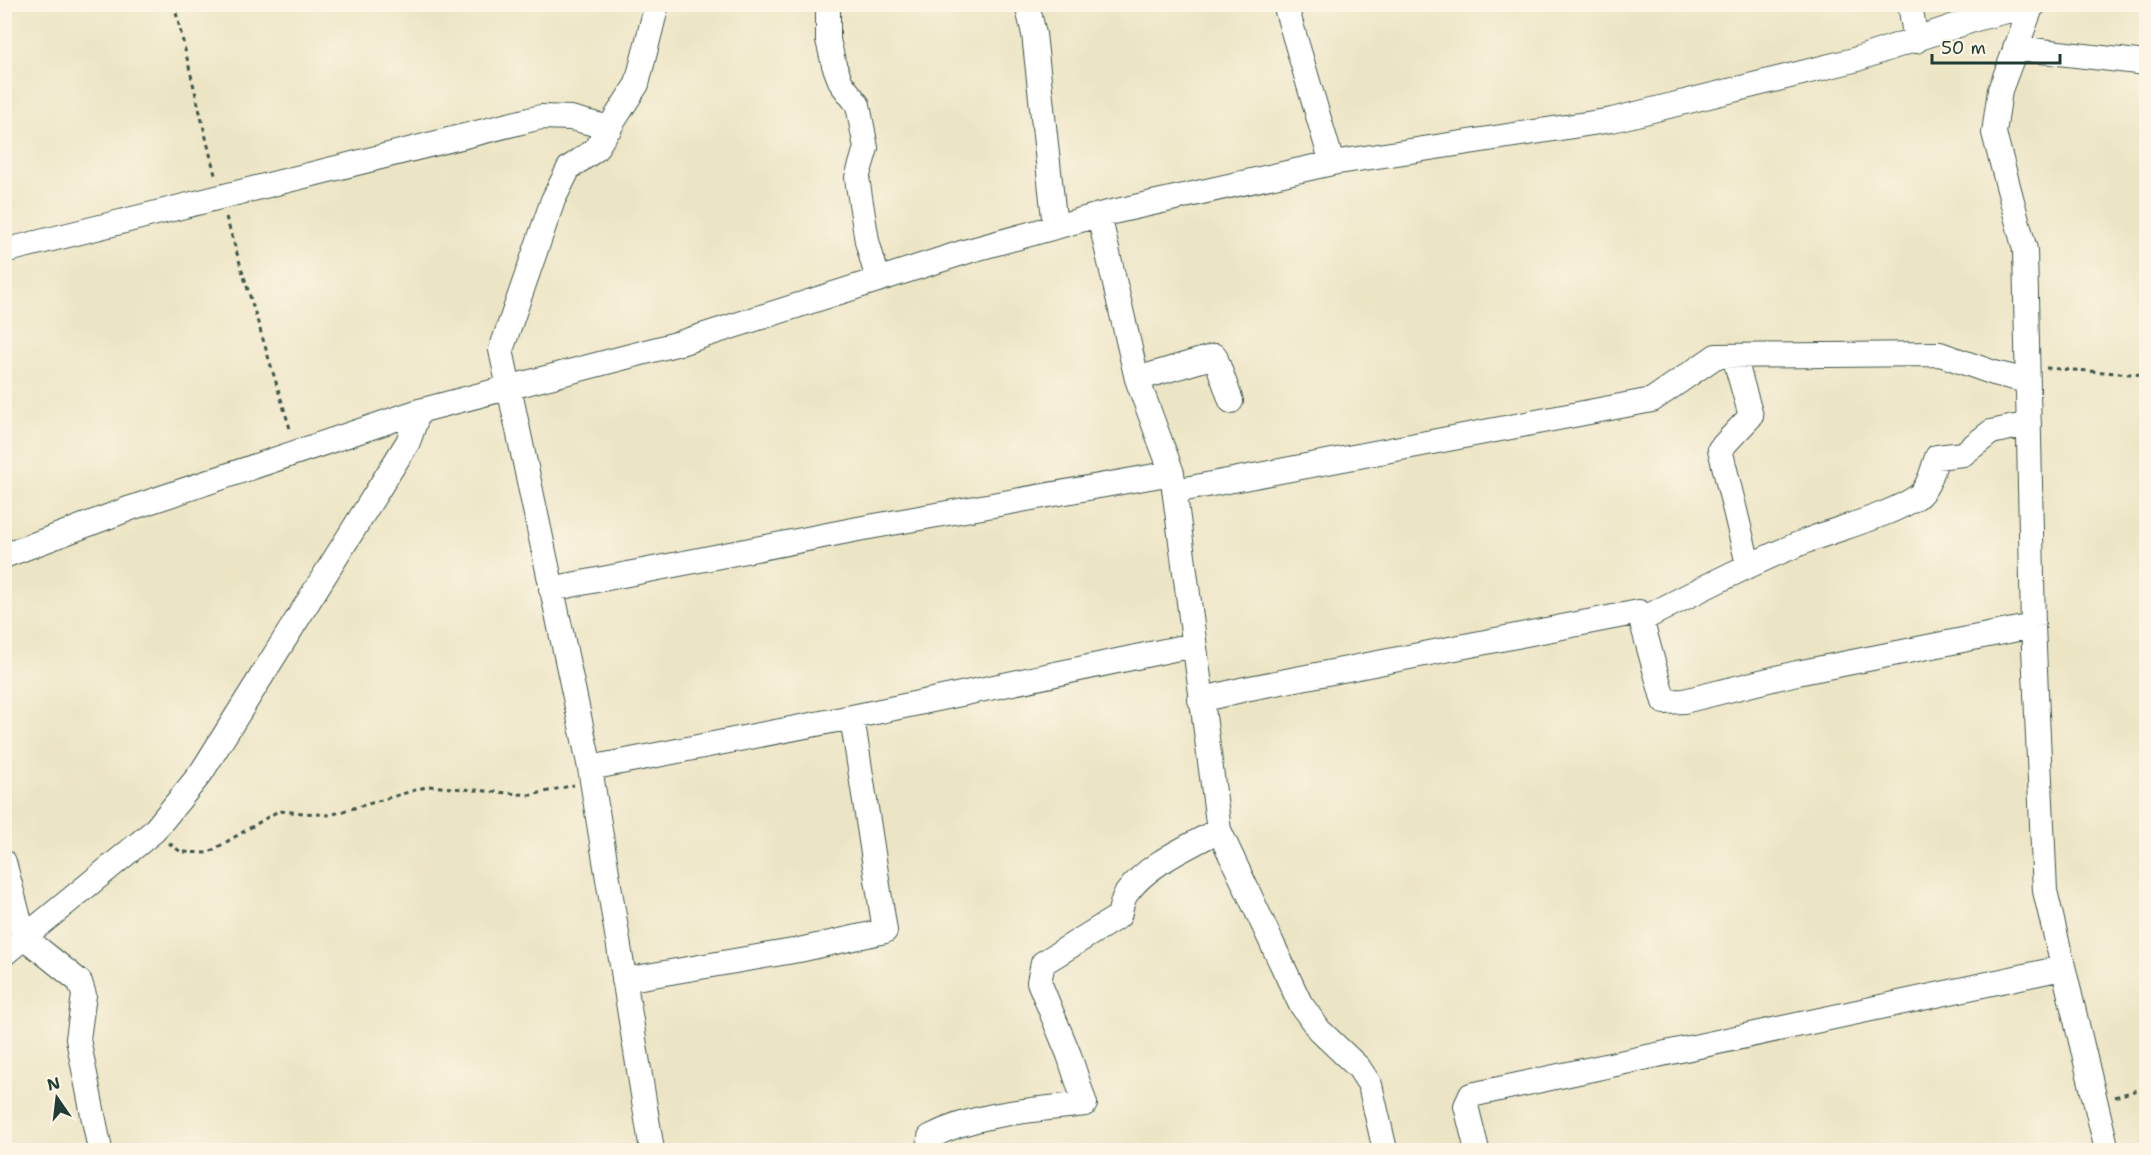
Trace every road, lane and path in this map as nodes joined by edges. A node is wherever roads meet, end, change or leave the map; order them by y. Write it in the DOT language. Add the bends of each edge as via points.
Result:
graph roads {
  1 [pos="174,4"];
  2 [pos="657,4"];
  3 [pos="828,4"];
  4 [pos="1027,4"];
  5 [pos="1285,4"];
  6 [pos="1910,4"];
  7 [pos="2034,5"];
  8 [pos="1916,41"];
  9 [pos="2015,48"];
  10 [pos="2146,63"];
  11 [pos="610,128"];
  12 [pos="1332,163"];
  13 [pos="220,197"];
  14 [pos="1099,215"];
  15 [pos="1055,227"];
  16 [pos="4,251"];
  17 [pos="878,280"];
  18 [pos="1734,356"];
  19 [pos="2026,373"];
  20 [pos="2146,375"];
  21 [pos="1137,379"];
  22 [pos="511,385"];
  23 [pos="1231,401"];
  24 [pos="419,411"];
  25 [pos="2029,424"];
  26 [pos="297,451"];
  27 [pos="1173,482"];
  28 [pos="4,556"];
  29 [pos="1748,564"];
  30 [pos="550,590"];
  31 [pos="1641,620"];
  32 [pos="2033,626"];
  33 [pos="1194,645"];
  34 [pos="1200,700"];
  35 [pos="852,717"];
  36 [pos="590,774"];
  37 [pos="1219,830"];
  38 [pos="154,831"];
  39 [pos="4,862"];
  40 [pos="24,937"];
  41 [pos="4,954"];
  42 [pos="2062,968"];
  43 [pos="624,980"];
  44 [pos="2146,1087"];
  45 [pos="2096,1103"];
  46 [pos="100,1150"];
  47 [pos="652,1150"];
  48 [pos="929,1150"];
  49 [pos="1385,1150"];
  50 [pos="1477,1150"];
  51 [pos="2107,1150"];
  1 -- 13 [label="path"];
  2 -- 11 [label="street" via="637,84"];
  3 -- 17 [label="street" via="828,40 834,65 841,83 858,105 867,148 857,178 867,242"];
  4 -- 15 [label="street" via="1034,34"];
  5 -- 12 [label="street"];
  6 -- 8 [label="street"];
  7 -- 8 [label="street" via="1979,18"];
  7 -- 9 [label="street"];
  8 -- 12 [label="street" via="1612,120"];
  9 -- 10 [label="street"];
  9 -- 19 [label="street" via="2000,90 1994,133 2025,250"];
  11 -- 13 [label="street" via="571,118 541,117"];
  11 -- 22 [label="street" via="595,150 569,168 553,201 501,350"];
  12 -- 14 [label="street"];
  13 -- 16 [label="street"];
  13 -- 26 [label="path"];
  14 -- 15 [label="street"];
  14 -- 21 [label="street"];
  15 -- 17 [label="street"];
  17 -- 22 [label="street" via="680,343"];
  18 -- 19 [label="street" via="1941,354 1994,373"];
  18 -- 27 [label="street" via="1716,356 1652,400"];
  18 -- 29 [label="street" via="1751,416 1719,449"];
  19 -- 20 [label="path"];
  19 -- 25 [label="street"];
  21 -- 23 [label="street" via="1215,356"];
  21 -- 27 [label="street"];
  22 -- 24 [label="street"];
  22 -- 30 [label="street"];
  24 -- 26 [label="street"];
  24 -- 38 [label="street" via="408,442 201,773"];
  25 -- 29 [label="street" via="1991,432 1963,454 1937,457 1928,484 1919,496 1895,509"];
  25 -- 32 [label="street"];
  26 -- 28 [label="street"];
  27 -- 30 [label="street" via="858,529"];
  27 -- 33 [label="street"];
  29 -- 31 [label="street"];
  30 -- 36 [label="street"];
  31 -- 32 [label="street" via="1664,702 1684,701 1797,672"];
  31 -- 34 [label="street" via="1639,612"];
  32 -- 42 [label="street" via="2045,891"];
  33 -- 34 [label="street"];
  33 -- 35 [label="street"];
  34 -- 37 [label="street"];
  35 -- 36 [label="street"];
  35 -- 43 [label="street" via="885,932"];
  36 -- 38 [label="path" via="531,795 429,786 330,814 278,811 208,854 181,852"];
  36 -- 43 [label="street"];
  37 -- 48 [label="street" via="1137,880 1124,896 1119,916 1043,963 1039,982 1070,1055 1085,1104 1013,1112 942,1131 930,1137"];
  37 -- 49 [label="street" via="1300,1003 1319,1030 1359,1068 1370,1085"];
  38 -- 40 [label="street"];
  39 -- 40 [label="street"];
  40 -- 41 [label="street"];
  40 -- 46 [label="street" via="80,982 84,995 78,1038"];
  42 -- 45 [label="street"];
  42 -- 50 [label="street" via="1471,1095 1466,1106"];
  43 -- 47 [label="street"];
  44 -- 45 [label="path"];
  45 -- 51 [label="street"];
}
